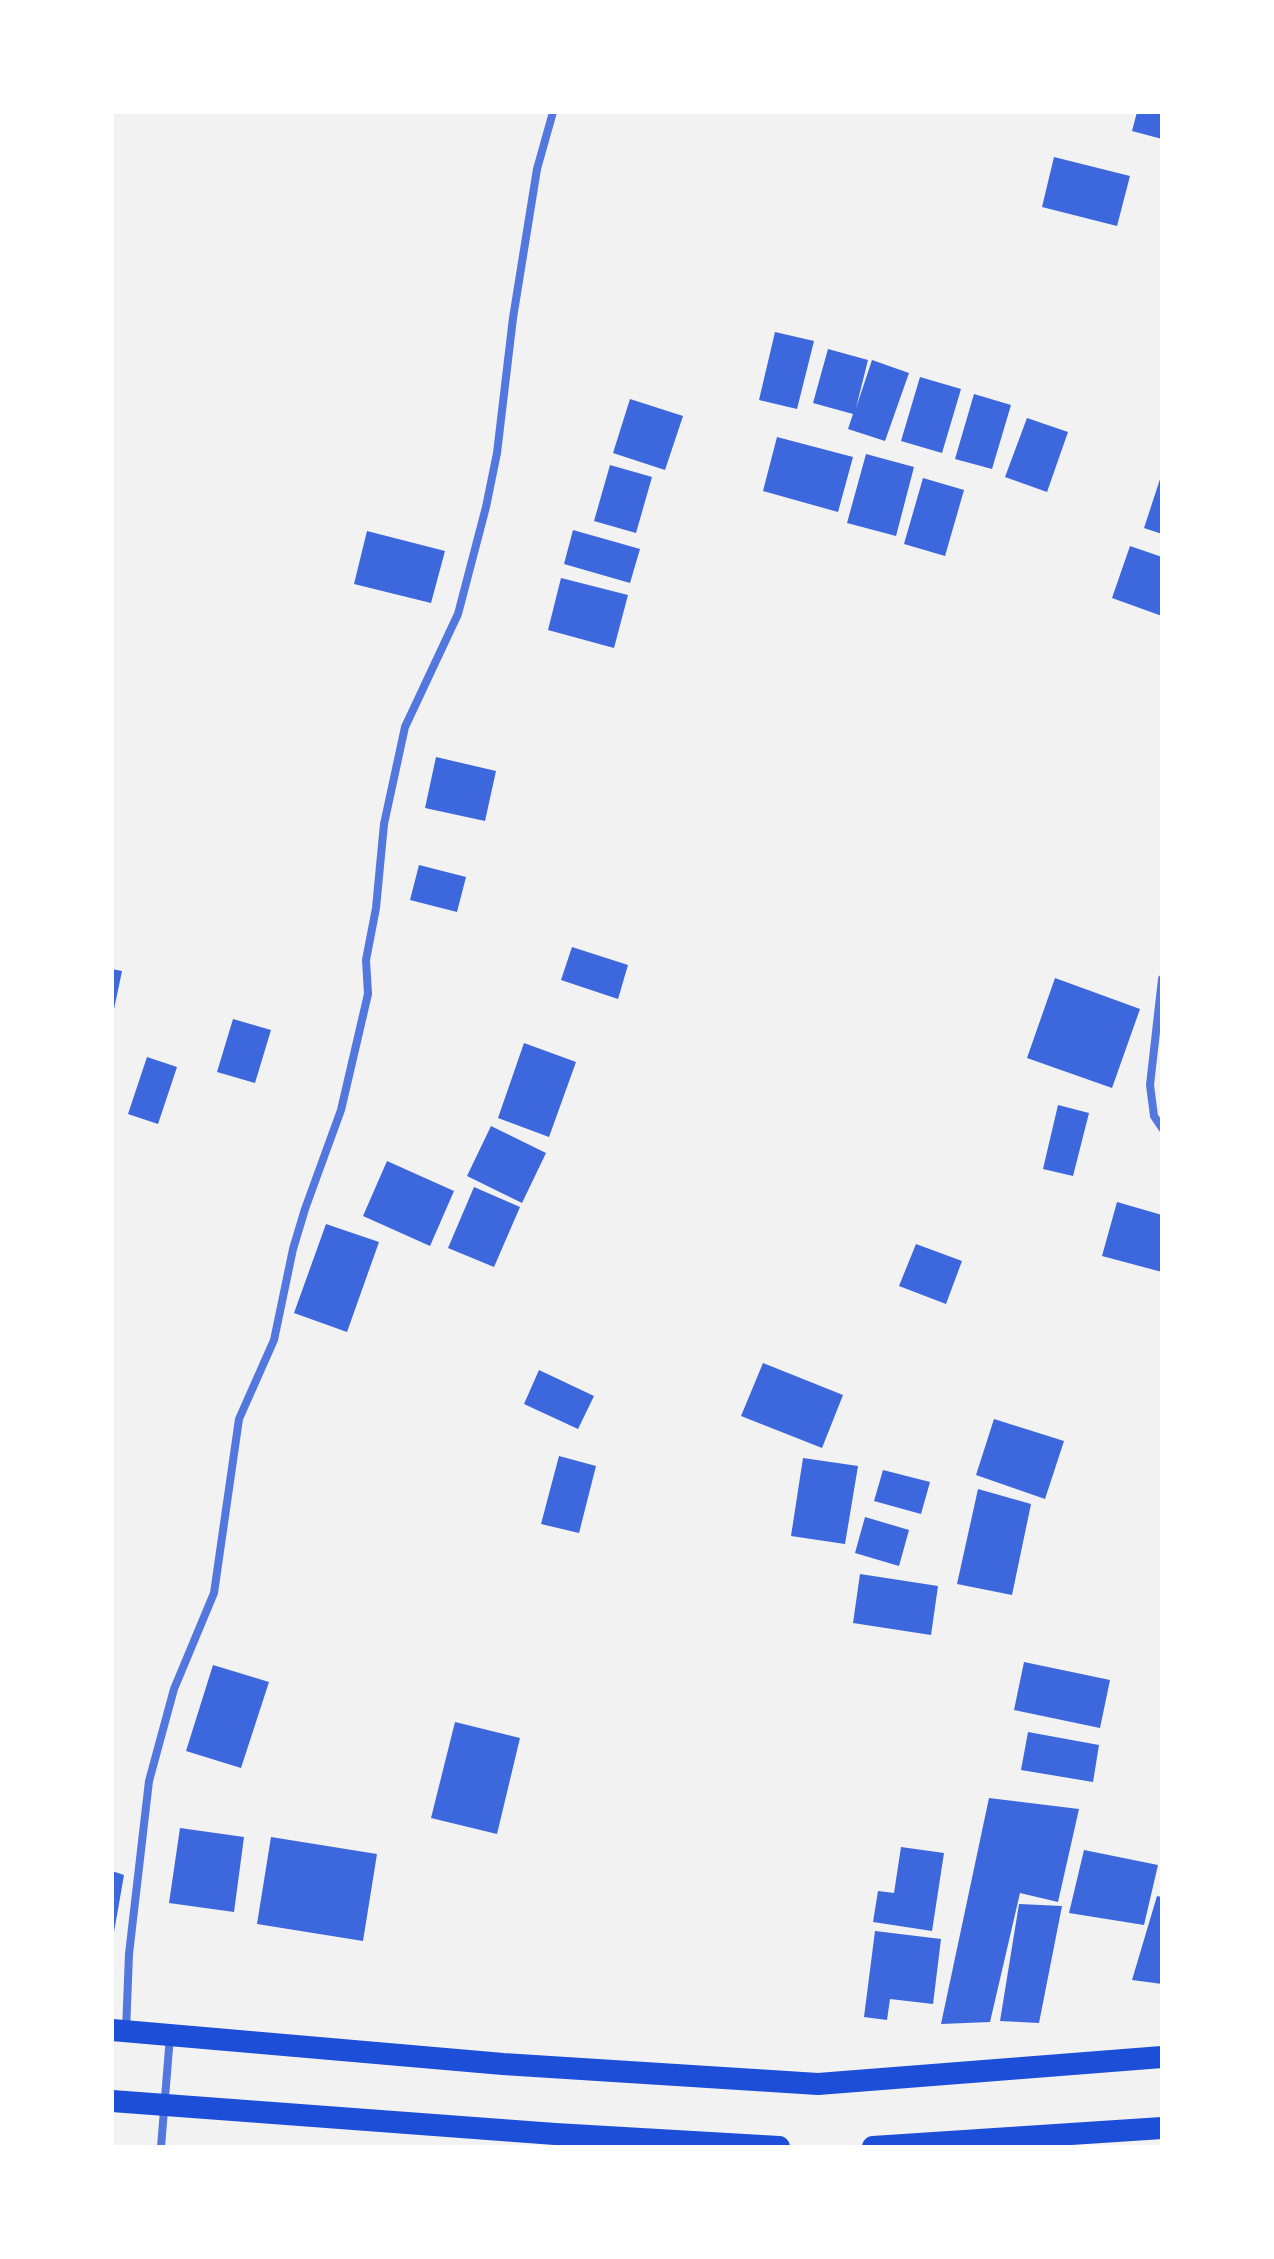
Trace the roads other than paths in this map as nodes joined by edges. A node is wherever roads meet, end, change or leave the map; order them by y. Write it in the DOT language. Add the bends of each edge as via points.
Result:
graph roads {
  1 [pos="553,112"];
  2 [pos="1162,979"];
  3 [pos="1162,1128"];
  4 [pos="119,2031"];
  5 [pos="170,2035"];
  6 [pos="1162,2057"];
  7 [pos="112,2101"];
  8 [pos="166,2105"];
  9 [pos="1162,2128"];
  10 [pos="161,2147"];
  11 [pos="779,2147"];
  12 [pos="873,2147"];
  1 -- 4 [label="street" via="537,169 486,507 458,614 405,727 384,824 366,960 368,994 341,1110 301,1222 274,1340 239,1419 214,1593 174,1689 149,1781"];
  2 -- 3 [label="street" via="1150,1085 1154,1116"];
  4 -- 5 [label="highway"];
  5 -- 6 [label="highway" via="818,2084"];
  5 -- 8 [label="street"];
  7 -- 8 [label="highway"];
  8 -- 10 [label="street"];
  8 -- 11 [label="highway"];
  9 -- 12 [label="highway"];
}
